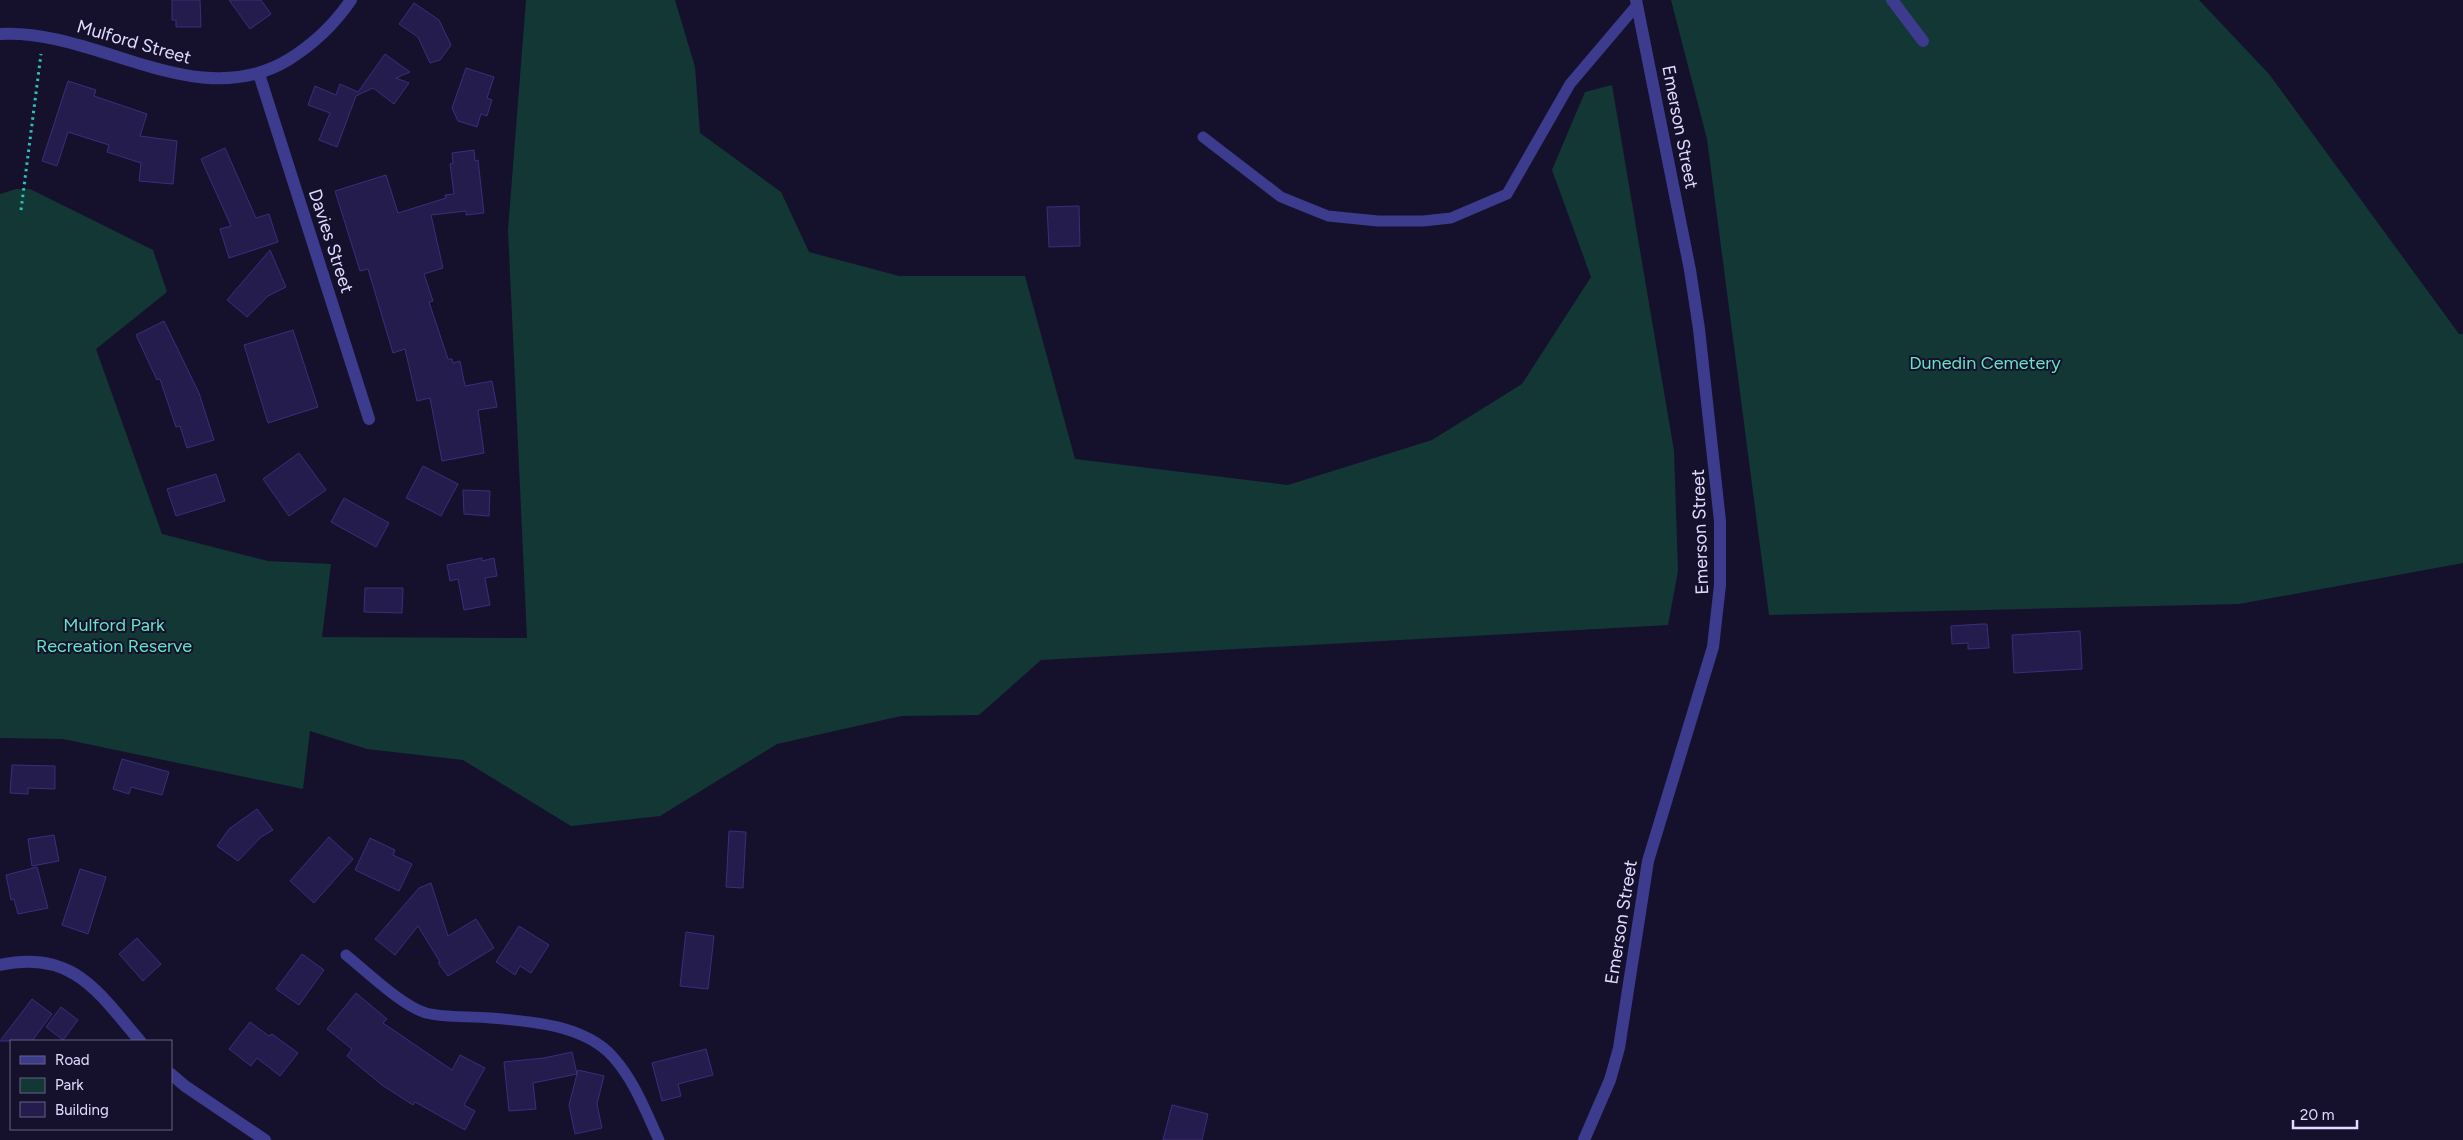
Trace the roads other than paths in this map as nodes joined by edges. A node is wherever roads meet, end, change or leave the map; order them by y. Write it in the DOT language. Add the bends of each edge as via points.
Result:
graph roads {
  1 [pos="351,0"];
  2 [pos="1892,0"];
  3 [pos="1637,2"];
  4 [pos="0,34"];
  5 [pos="1923,41"];
  6 [pos="259,74"];
  7 [pos="1203,138"];
  8 [pos="369,419"];
  9 [pos="346,955"];
  10 [pos="0,965"];
  11 [pos="139,1040"];
  12 [pos="172,1075"];
  13 [pos="265,1140"];
  14 [pos="659,1140"];
  15 [pos="1584,1140"];
  1 -- 6 [label="street, Mulford Street" via="338,20 317,40 300,53"];
  2 -- 5 [label="street"];
  3 -- 7 [label="lane" via="1570,84 1507,194 1452,218 1423,221 1328,216 1281,197"];
  3 -- 15 [label="street, Emerson Street" via="1699,329 1720,522 1720,585 1713,647 1648,861 1619,1048 1610,1080"];
  4 -- 6 [label="street, Mulford Street" via="44,36 180,75"];
  6 -- 8 [label="street, Davies Street"];
  9 -- 14 [label="lane" via="408,1004 425,1013 527,1022 554,1027 594,1042 623,1070"];
  10 -- 11 [label="street" via="18,961 44,962 72,972 95,988"];
  12 -- 13 [label="street"];
}
